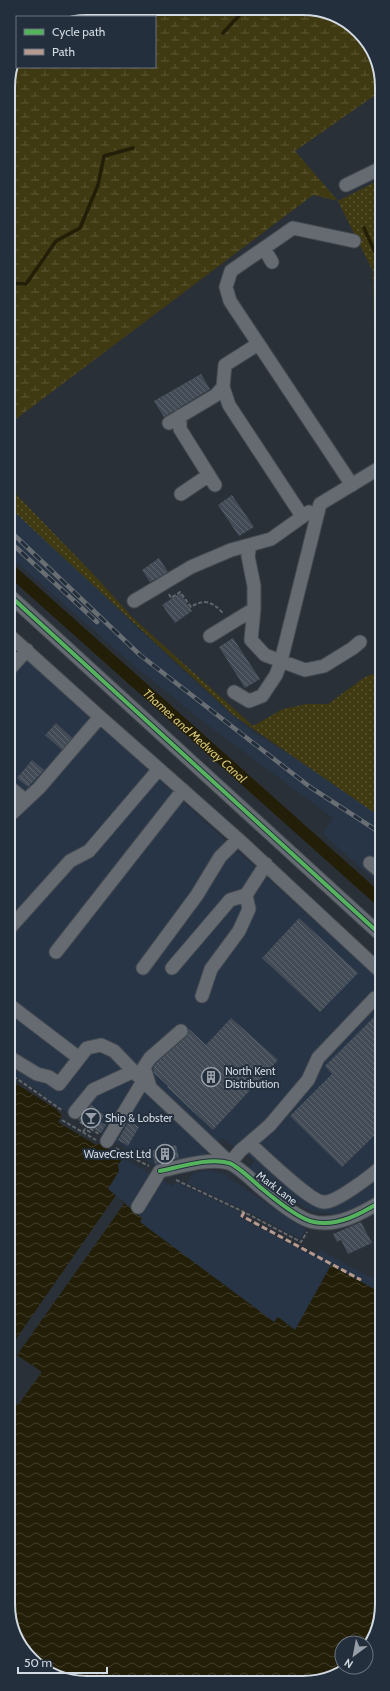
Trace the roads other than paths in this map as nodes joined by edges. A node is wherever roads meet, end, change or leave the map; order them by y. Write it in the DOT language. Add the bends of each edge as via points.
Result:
graph roads {
  1 [pos="375,171"];
  2 [pos="346,185"];
  3 [pos="354,241"];
  4 [pos="264,248"];
  5 [pos="272,262"];
  6 [pos="258,344"];
  7 [pos="223,387"];
  8 [pos="375,471"];
  9 [pos="352,485"];
  10 [pos="181,494"];
  11 [pos="320,504"];
  12 [pos="302,516"];
  13 [pos="250,545"];
  14 [pos="15,600"];
  15 [pos="134,601"];
  16 [pos="254,609"];
  17 [pos="210,636"];
  18 [pos="360,642"];
  19 [pos="15,643"];
  20 [pos="27,650"];
  21 [pos="281,661"];
  22 [pos="15,663"];
  23 [pos="234,692"];
  24 [pos="100,717"];
  25 [pos="159,769"];
  26 [pos="183,790"];
  27 [pos="15,792"];
  28 [pos="25,800"];
  29 [pos="15,810"];
  30 [pos="238,838"];
  31 [pos="370,863"];
  32 [pos="266,864"];
  33 [pos="375,867"];
  34 [pos="246,894"];
  35 [pos="15,922"];
  36 [pos="375,930"];
  37 [pos="56,952"];
  38 [pos="375,966"];
  39 [pos="143,968"];
  40 [pos="172,968"];
  41 [pos="202,996"];
  42 [pos="375,998"];
  43 [pos="15,1009"];
  44 [pos="181,1031"];
  45 [pos="79,1058"];
  46 [pos="15,1061"];
  47 [pos="142,1080"];
  48 [pos="75,1112"];
  49 [pos="102,1141"];
  50 [pos="249,1143"];
  51 [pos="230,1163"];
  52 [pos="375,1171"];
  53 [pos="375,1205"];
  54 [pos="138,1207"];
  1 -- 2 [label="street"];
  3 -- 4 [label="street" via="293,228"];
  4 -- 5 [label="street"];
  4 -- 6 [label="street" via="231,271 226,287 230,301"];
  6 -- 7 [label="street" via="225,365"];
  6 -- 9 [label="street"];
  7 -- 10 [label="street" via="216,395 175,419 212,480"];
  7 -- 12 [label="street" via="229,405"];
  8 -- 9 [label="street"];
  9 -- 11 [label="street"];
  11 -- 12 [label="street"];
  11 -- 21 [label="street"];
  12 -- 13 [label="street" via="270,539"];
  13 -- 15 [label="street" via="191,567"];
  13 -- 16 [label="street" via="248,556 254,586"];
  14 -- 36 [label="street"];
  16 -- 17 [label="street"];
  16 -- 21 [label="street" via="251,640 265,655"];
  18 -- 21 [label="street" via="324,666 305,670"];
  19 -- 20 [label="street"];
  20 -- 22 [label="street"];
  20 -- 24 [label="street"];
  21 -- 23 [label="street" via="276,675 262,696 249,701"];
  24 -- 25 [label="street"];
  24 -- 28 [label="street" via="40,788"];
  25 -- 26 [label="street"];
  25 -- 35 [label="street" via="89,851 70,861"];
  26 -- 30 [label="street"];
  26 -- 37 [label="street"];
  27 -- 28 [label="street"];
  28 -- 29 [label="street"];
  30 -- 32 [label="street"];
  30 -- 39 [label="street" via="220,857 197,894"];
  31 -- 33 [label="street"];
  32 -- 34 [label="street"];
  32 -- 38 [label="street"];
  34 -- 40 [label="street" via="230,900"];
  34 -- 41 [label="street" via="249,908 239,931 212,969"];
  42 -- 50 [label="street" via="318,1058 304,1086 270,1125"];
  43 -- 45 [label="street"];
  44 -- 47 [label="street" via="150,1058 144,1067"];
  45 -- 46 [label="street, Mark Lane" via="59,1084"];
  45 -- 47 [label="street, Mark Lane" via="87,1048 101,1045 114,1051"];
  47 -- 48 [label="street" via="93,1090"];
  47 -- 49 [label="street"];
  47 -- 51 [label="street, Mark Lane"];
  50 -- 51 [label="street"];
  50 -- 52 [label="street" via="317,1201 330,1202"];
  51 -- 53 [label="street, Mark Lane" via="273,1198 312,1222 330,1224 342,1221"];
  51 -- 54 [label="street" via="214,1160 160,1171"];
}
